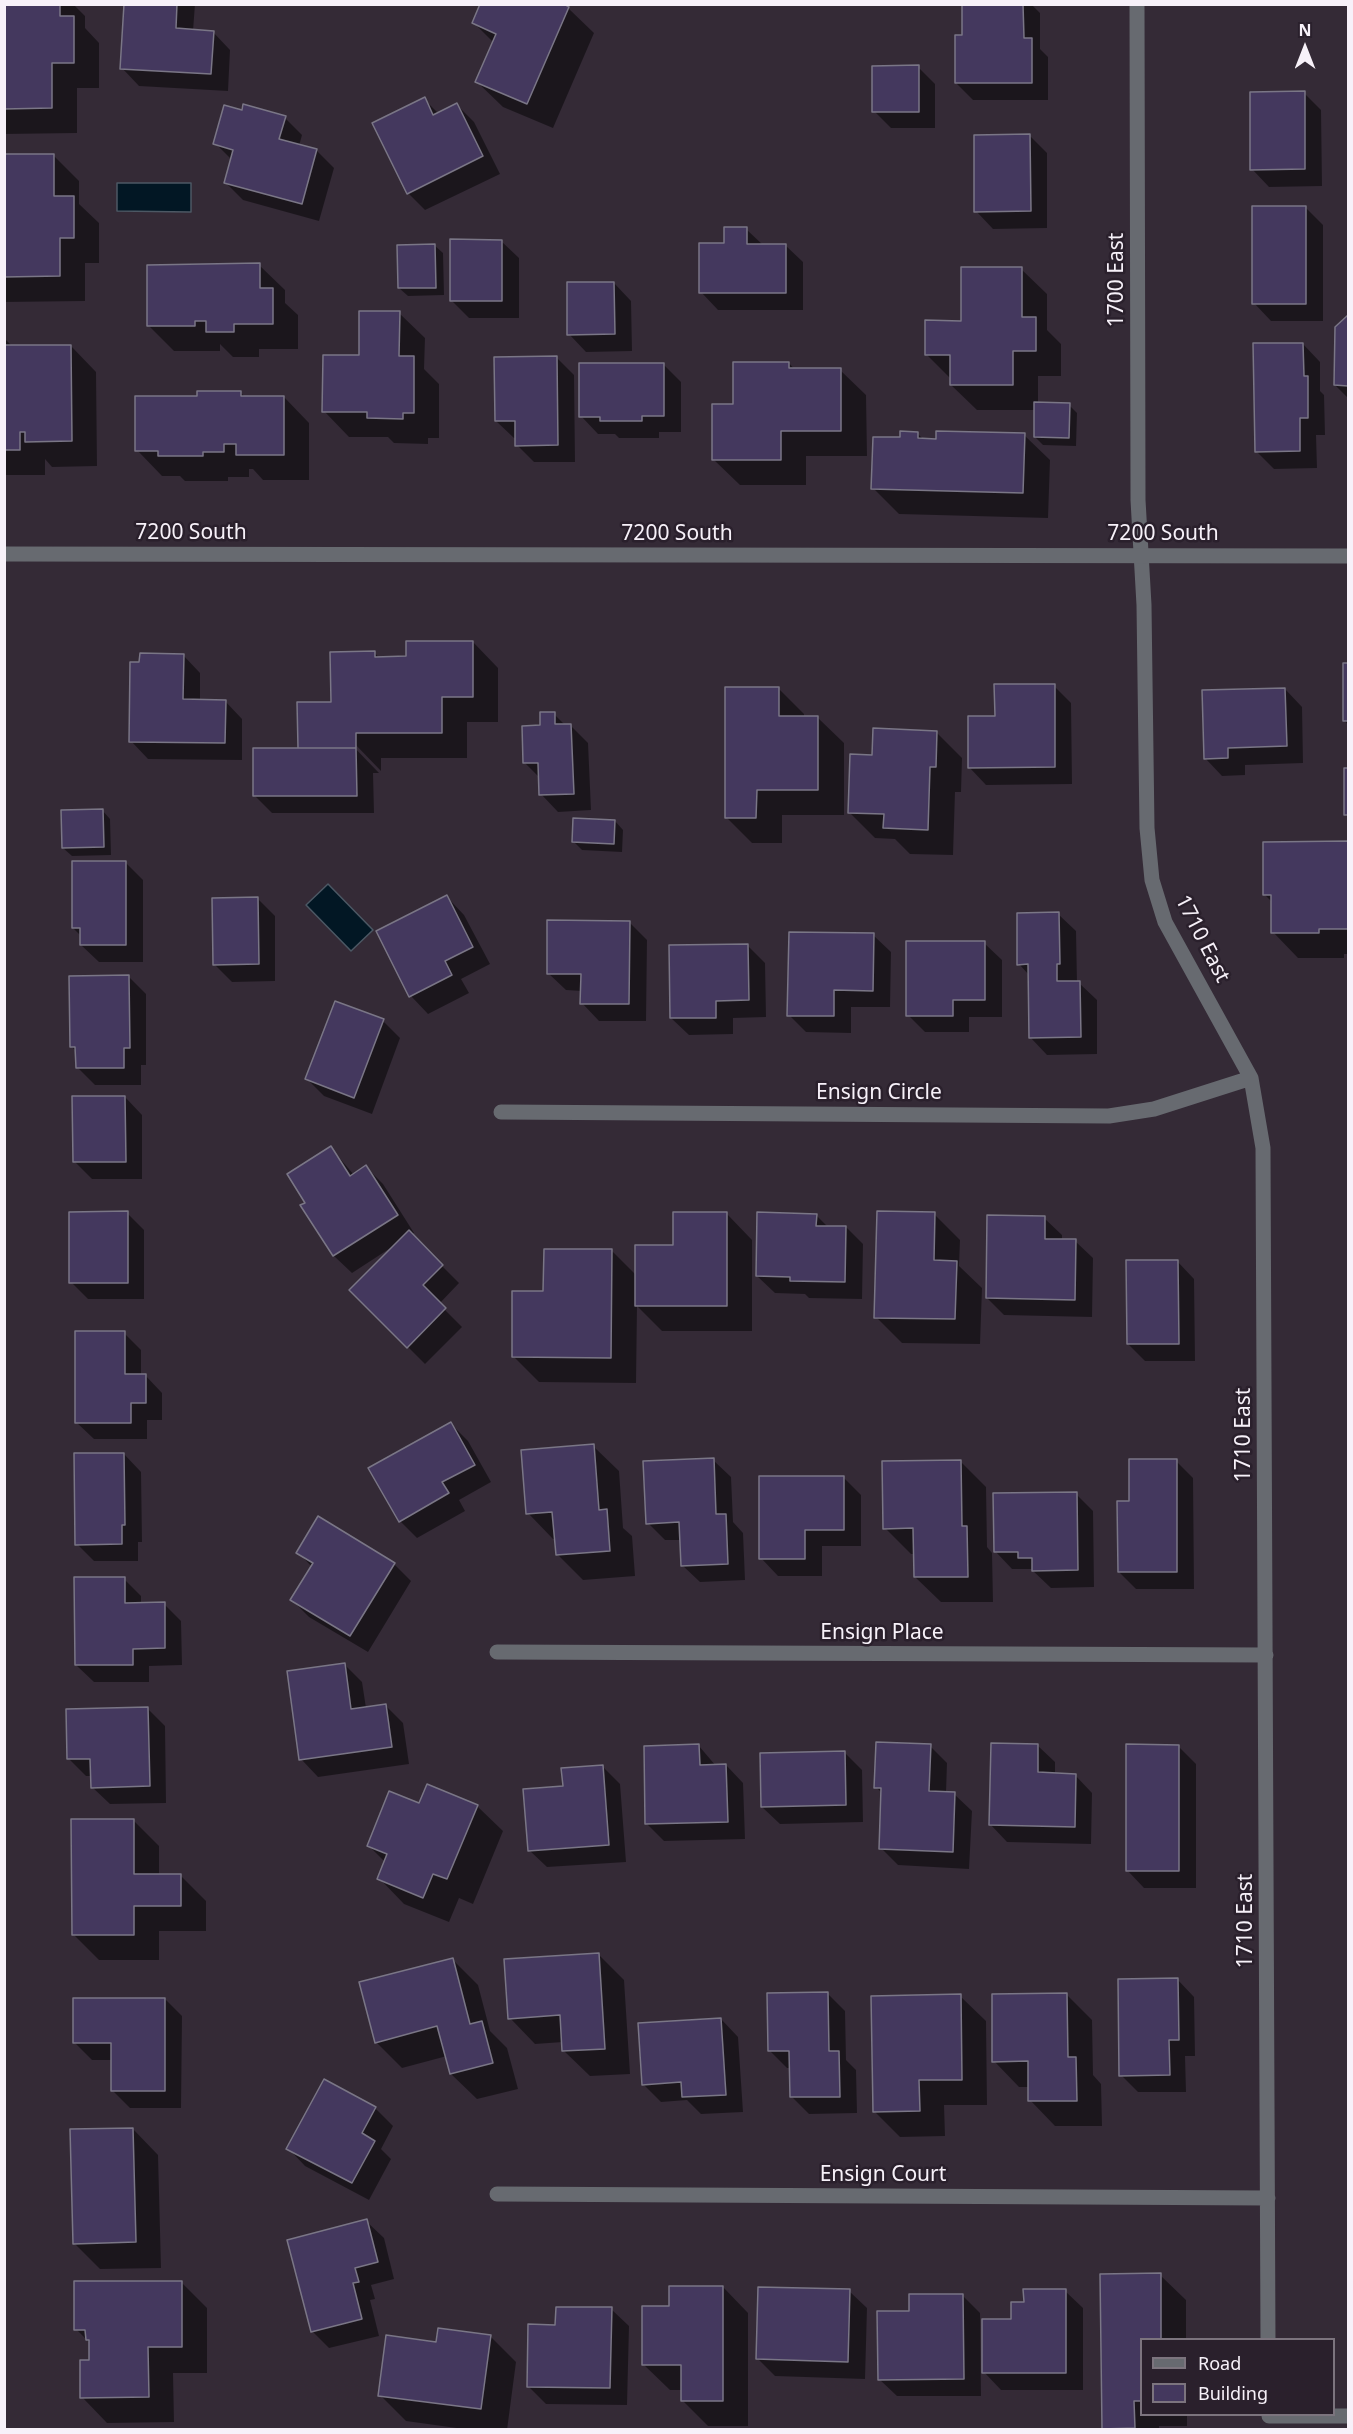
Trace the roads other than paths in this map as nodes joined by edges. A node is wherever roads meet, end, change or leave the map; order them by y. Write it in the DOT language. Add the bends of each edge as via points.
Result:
graph roads {
  1 [pos="1137,4"];
  2 [pos="4,554"];
  3 [pos="1141,555"];
  4 [pos="1348,556"];
  5 [pos="1251,1078"];
  6 [pos="501,1112"];
  7 [pos="497,1652"];
  8 [pos="1266,1655"];
  9 [pos="497,2194"];
  10 [pos="1268,2198"];
  11 [pos="1269,2338"];
  12 [pos="1348,2416"];
  13 [pos="1269,2420"];
  1 -- 3 [label="street, 1700 East"];
  2 -- 3 [label="street, 7200 South"];
  3 -- 4 [label="street, 7200 South"];
  3 -- 5 [label="street, 1710 East" via="1147,828 1152,880 1165,922"];
  5 -- 6 [label="street, Ensign Circle" via="1154,1109 1109,1116"];
  5 -- 8 [label="street, 1710 East" via="1263,1148"];
  7 -- 8 [label="street, Ensign Place"];
  8 -- 10 [label="street, 1710 East"];
  9 -- 10 [label="street, Ensign Court"];
  10 -- 11 [label="street, 1710 East"];
  12 -- 13 [label="street"];
}
